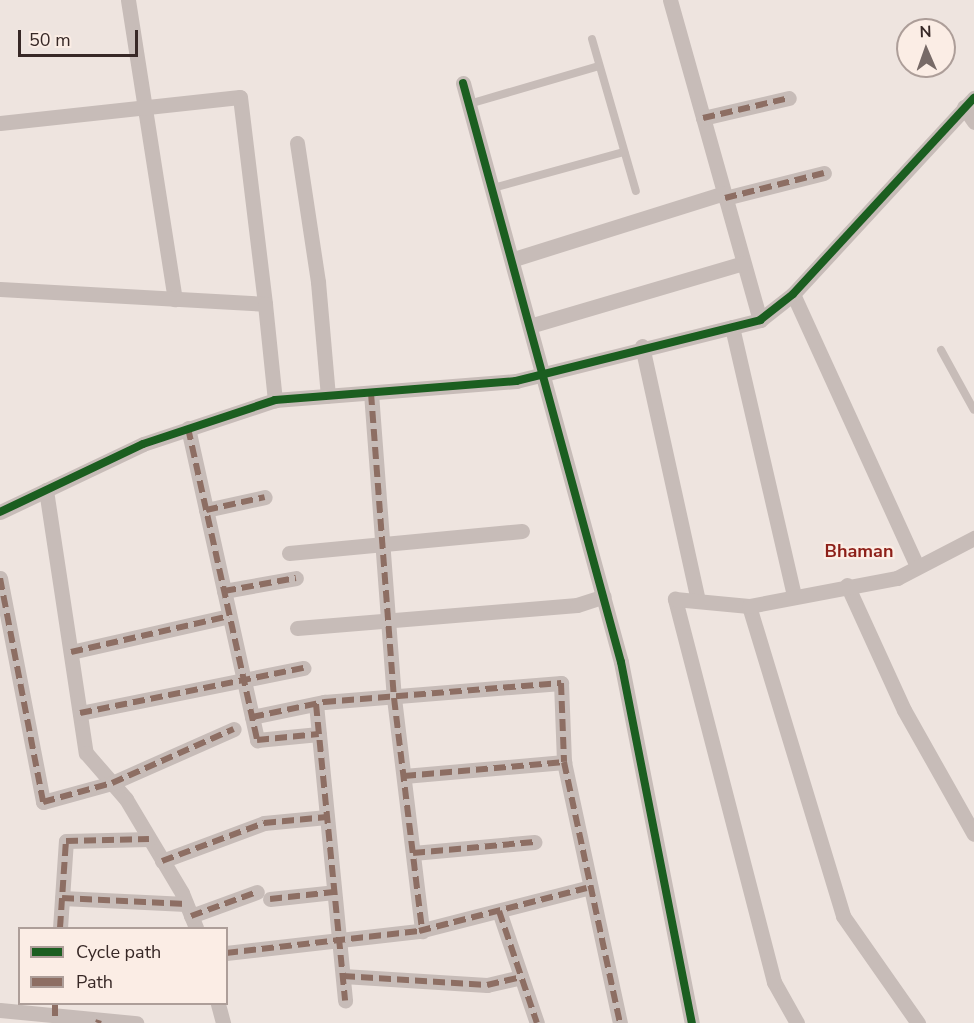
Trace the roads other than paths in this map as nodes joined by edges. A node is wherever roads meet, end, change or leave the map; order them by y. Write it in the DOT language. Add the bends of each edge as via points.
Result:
graph roads {
  1 [pos="128,0"];
  2 [pos="670,0"];
  3 [pos="592,39"];
  4 [pos="599,66"];
  5 [pos="463,83"];
  6 [pos="789,98"];
  7 [pos="969,103"];
  8 [pos="469,104"];
  9 [pos="145,109"];
  10 [pos="703,118"];
  11 [pos="974,122"];
  12 [pos="0,123"];
  13 [pos="297,143"];
  14 [pos="624,152"];
  15 [pos="824,173"];
  16 [pos="494,188"];
  17 [pos="636,192"];
  18 [pos="725,196"];
  19 [pos="514,259"];
  20 [pos="744,262"];
  21 [pos="0,289"];
  22 [pos="793,294"];
  23 [pos="175,299"];
  24 [pos="265,304"];
  25 [pos="760,321"];
  26 [pos="533,325"];
  27 [pos="732,327"];
  28 [pos="642,346"];
  29 [pos="941,350"];
  30 [pos="546,372"];
  31 [pos="371,393"];
  32 [pos="328,396"];
  33 [pos="275,400"];
  34 [pos="974,410"];
  35 [pos="188,428"];
  36 [pos="45,490"];
  37 [pos="265,497"];
  38 [pos="206,510"];
  39 [pos="0,512"];
  40 [pos="522,531"];
  41 [pos="974,538"];
  42 [pos="381,544"];
  43 [pos="289,553"];
  44 [pos="917,566"];
  45 [pos="0,578"];
  46 [pos="296,579"];
  47 [pos="847,585"];
  48 [pos="224,591"];
  49 [pos="604,596"];
  50 [pos="794,596"];
  51 [pos="698,601"];
  52 [pos="749,606"];
  53 [pos="230,616"];
  54 [pos="388,623"];
  55 [pos="297,628"];
  56 [pos="71,652"];
  57 [pos="304,668"];
  58 [pos="244,680"];
  59 [pos="394,698"];
  60 [pos="316,704"];
  61 [pos="80,713"];
  62 [pos="252,717"];
  63 [pos="234,729"];
  64 [pos="319,734"];
  65 [pos="564,762"];
  66 [pos="404,776"];
  67 [pos="112,783"];
  68 [pos="327,817"];
  69 [pos="974,834"];
  70 [pos="149,839"];
  71 [pos="535,842"];
  72 [pos="413,853"];
  73 [pos="162,861"];
  74 [pos="587,888"];
  75 [pos="334,892"];
  76 [pos="62,898"];
  77 [pos="499,911"];
  78 [pos="191,916"];
  79 [pos="60,927"];
  80 [pos="422,931"];
  81 [pos="339,939"];
  82 [pos="228,953"];
  83 [pos="343,976"];
  84 [pos="522,977"];
  85 [pos="345,1000"];
  86 [pos="218,1005"];
  87 [pos="0,1010"];
  88 [pos="55,1010"];
  89 [pos="99,1021"];
  90 [pos="136,1023"];
  91 [pos="224,1023"];
  92 [pos="537,1023"];
  93 [pos="620,1023"];
  94 [pos="692,1023"];
  95 [pos="797,1023"];
  96 [pos="918,1023"];
  1 -- 9 [label="street"];
  2 -- 10 [label="street"];
  3 -- 4 [label="lane"];
  4 -- 8 [label="lane"];
  4 -- 14 [label="lane"];
  5 -- 8 [label="street"];
  6 -- 10 [label="street"];
  7 -- 11 [label="street"];
  7 -- 22 [label="street"];
  8 -- 16 [label="street"];
  9 -- 12 [label="street"];
  9 -- 23 [label="street"];
  9 -- 24 [label="street" via="240,97"];
  10 -- 18 [label="street"];
  13 -- 32 [label="street" via="318,282"];
  14 -- 16 [label="lane"];
  14 -- 17 [label="lane"];
  15 -- 18 [label="street"];
  16 -- 19 [label="street"];
  18 -- 19 [label="street"];
  18 -- 20 [label="street"];
  19 -- 26 [label="street"];
  20 -- 25 [label="street"];
  20 -- 26 [label="street"];
  21 -- 23 [label="street"];
  22 -- 25 [label="street"];
  22 -- 44 [label="street"];
  23 -- 24 [label="street"];
  24 -- 33 [label="street"];
  25 -- 27 [label="street"];
  26 -- 30 [label="street"];
  27 -- 28 [label="street"];
  27 -- 50 [label="street"];
  28 -- 30 [label="street"];
  28 -- 51 [label="street"];
  29 -- 34 [label="lane"];
  30 -- 31 [label="street" via="413,393"];
  30 -- 49 [label="street"];
  31 -- 32 [label="street"];
  31 -- 42 [label="street"];
  32 -- 33 [label="street"];
  33 -- 35 [label="street"];
  35 -- 36 [label="street"];
  35 -- 38 [label="street"];
  36 -- 39 [label="street"];
  36 -- 56 [label="street"];
  37 -- 38 [label="street"];
  38 -- 48 [label="street"];
  40 -- 42 [label="street"];
  41 -- 44 [label="street"];
  42 -- 43 [label="street"];
  42 -- 54 [label="street"];
  44 -- 47 [label="street" via="897,578"];
  45 -- 67 [label="street" via="43,802"];
  46 -- 48 [label="street"];
  47 -- 50 [label="street"];
  47 -- 69 [label="street" via="904,710"];
  48 -- 53 [label="street"];
  49 -- 54 [label="street" via="577,605"];
  49 -- 94 [label="street"];
  50 -- 52 [label="street"];
  51 -- 52 [label="street"];
  51 -- 95 [label="street" via="675,599 774,982"];
  52 -- 96 [label="street" via="843,916"];
  53 -- 56 [label="street"];
  53 -- 58 [label="street"];
  54 -- 55 [label="street"];
  54 -- 59 [label="street"];
  56 -- 61 [label="street"];
  57 -- 58 [label="street"];
  58 -- 61 [label="street"];
  58 -- 62 [label="street"];
  59 -- 60 [label="street"];
  59 -- 65 [label="street" via="561,683"];
  59 -- 66 [label="street"];
  60 -- 62 [label="street"];
  60 -- 64 [label="street"];
  61 -- 67 [label="street" via="86,753"];
  62 -- 64 [label="street" via="257,740"];
  63 -- 67 [label="street"];
  64 -- 68 [label="street"];
  65 -- 66 [label="street"];
  65 -- 74 [label="street"];
  66 -- 72 [label="street"];
  67 -- 70 [label="street"];
  68 -- 73 [label="street" via="264,823"];
  68 -- 75 [label="street"];
  70 -- 73 [label="street"];
  70 -- 76 [label="street" via="66,841"];
  71 -- 72 [label="street"];
  72 -- 80 [label="street"];
  73 -- 78 [label="street"];
  74 -- 77 [label="street"];
  74 -- 93 [label="street"];
  75 -- 78 [label="street" via="264,896"];
  75 -- 81 [label="street"];
  76 -- 78 [label="street"];
  76 -- 79 [label="street"];
  77 -- 80 [label="street"];
  77 -- 84 [label="street"];
  80 -- 81 [label="street"];
  81 -- 82 [label="street"];
  81 -- 83 [label="street"];
  83 -- 84 [label="street" via="487,986"];
  83 -- 85 [label="street"];
  84 -- 92 [label="street"];
  86 -- 91 [label="street"];
  87 -- 88 [label="street"];
  88 -- 89 [label="street"];
  89 -- 90 [label="street"];
}
